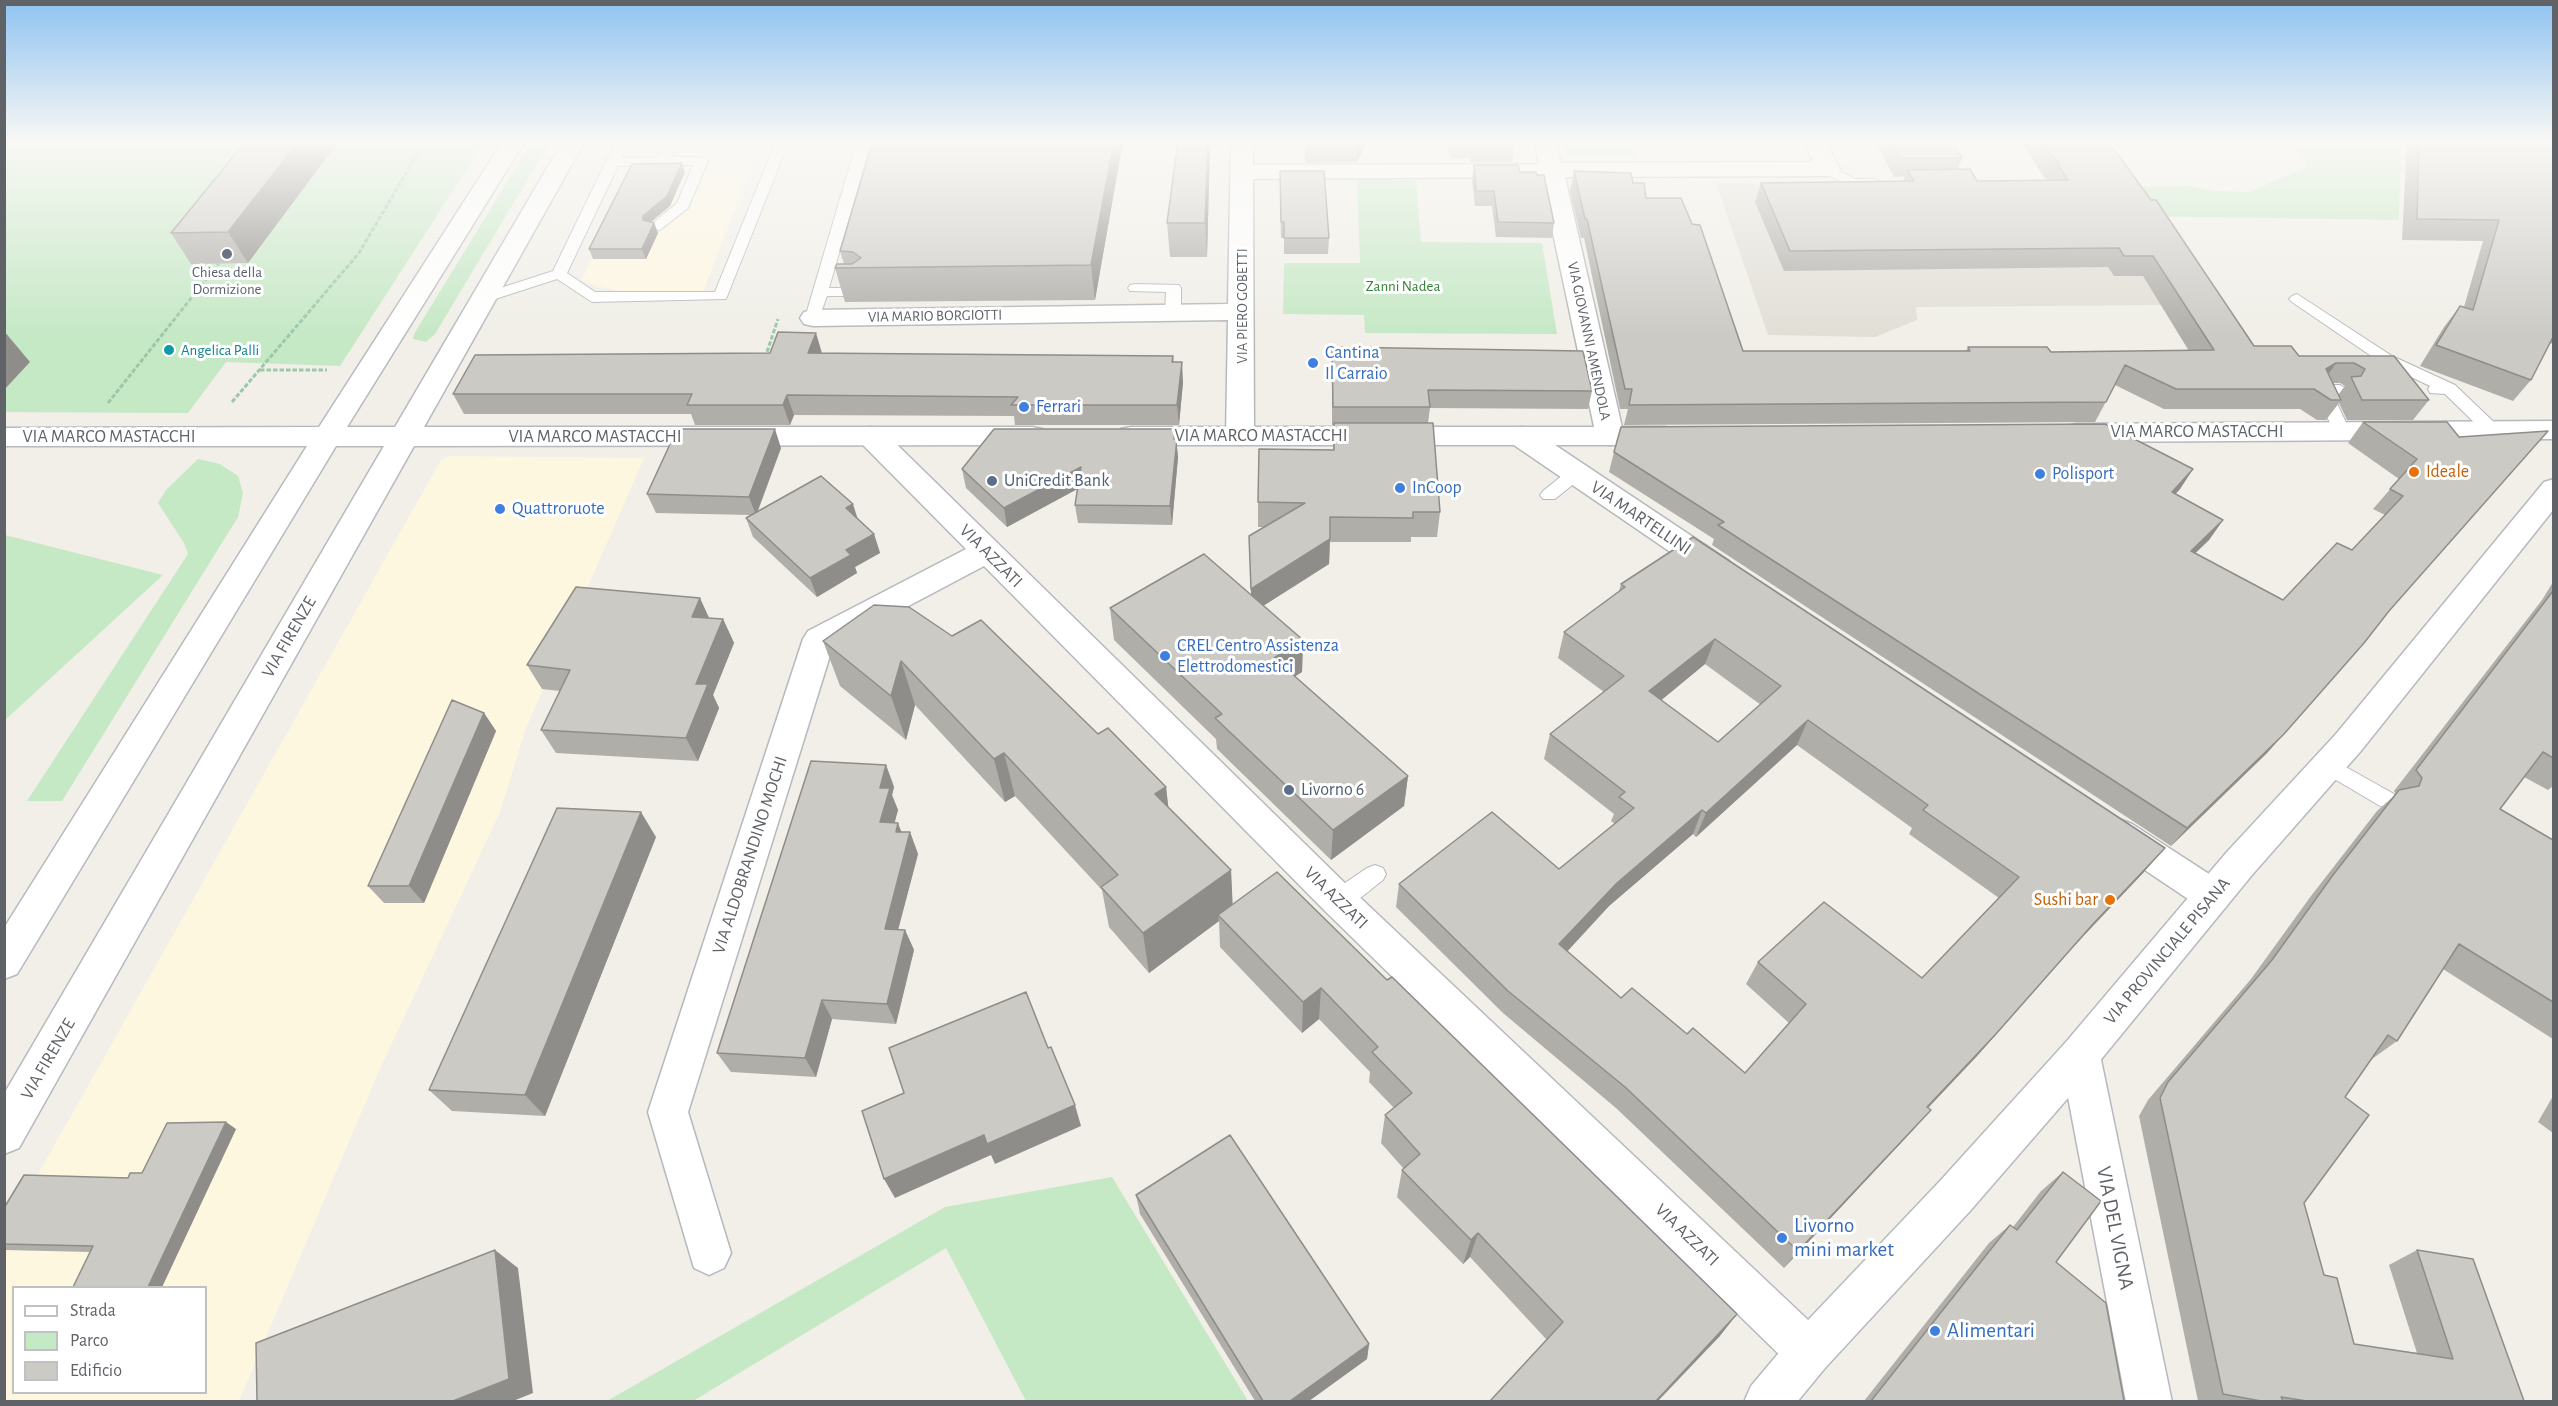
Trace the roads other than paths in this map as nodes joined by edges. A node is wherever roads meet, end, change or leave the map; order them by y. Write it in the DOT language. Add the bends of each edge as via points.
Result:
graph roads {
  1 [pos="473,207"];
  2 [pos="536,207"];
  3 [pos="592,207"];
  4 [pos="681,207"];
  5 [pos="757,207"];
  6 [pos="845,207"];
  7 [pos="1242,207"];
  8 [pos="1560,207"];
  9 [pos="655,227"];
  10 [pos="560,274"];
  11 [pos="1135,288"];
  12 [pos="821,292"];
  13 [pos="861,292"];
  14 [pos="484,298"];
  15 [pos="2297,300"];
  16 [pos="1242,312"];
  17 [pos="1173,314"];
  18 [pos="813,318"];
  19 [pos="2414,389"];
  20 [pos="2449,389"];
  21 [pos="2340,390"];
  22 [pos="2492,430"];
  23 [pos="2553,430"];
  24 [pos="2342,431"];
  25 [pos="2047,433"];
  26 [pos="1692,435"];
  27 [pos="871,436"];
  28 [pos="1060,436"];
  29 [pos="1107,436"];
  30 [pos="1240,436"];
  31 [pos="1521,436"];
  32 [pos="1610,436"];
  33 [pos="4,437"];
  34 [pos="327,437"];
  35 [pos="402,437"];
  36 [pos="1575,474"];
  37 [pos="2553,489"];
  38 [pos="1549,495"];
  39 [pos="986,552"];
  40 [pos="1744,586"];
  41 [pos="2328,765"];
  42 [pos="2387,800"];
  43 [pos="2093,817"];
  44 [pos="1376,874"];
  45 [pos="2213,896"];
  46 [pos="1338,900"];
  47 [pos="4,962"];
  48 [pos="2080,1055"];
  49 [pos="4,1134"];
  50 [pos="709,1253"];
  51 [pos="1809,1352"];
  52 [pos="1767,1401"];
  53 [pos="2149,1401"];
  1 -- 34 [label="street"];
  2 -- 14 [label="street, VIA FIRENZE"];
  3 -- 10 [label="lane"];
  4 -- 9 [label="lane"];
  5 -- 10 [label="lane" via="721,296 591,297"];
  6 -- 12 [label="lane, VIA MARIO BORGIOTTI"];
  7 -- 16 [label="street, VIA PIERO GOBETTI"];
  8 -- 32 [label="street, VIA GIOVANNI AMENDOLA"];
  10 -- 14 [label="lane"];
  11 -- 17 [label="lane" via="1174,288"];
  12 -- 13 [label="lane"];
  12 -- 18 [label="lane, VIA MARIO BORGIOTTI"];
  14 -- 35 [label="street, VIA FIRENZE"];
  15 -- 20 [label="lane" via="2386,359"];
  16 -- 17 [label="street, VIA MARIO BORGIOTTI"];
  16 -- 30 [label="street, VIA PIERO GOBETTI"];
  17 -- 18 [label="street, VIA MARIO BORGIOTTI"];
  19 -- 20 [label="lane"];
  20 -- 22 [label="lane"];
  21 -- 24 [label="lane" via="2322,390"];
  22 -- 23 [label="street, VIA MARCO MASTACCHI"];
  22 -- 24 [label="street, VIA MARCO MASTACCHI"];
  24 -- 25 [label="street, VIA MARCO MASTACCHI"];
  26 -- 32 [label="street, VIA MARCO MASTACCHI"];
  27 -- 28 [label="street, VIA MARCO MASTACCHI"];
  27 -- 35 [label="street, VIA MARCO MASTACCHI"];
  27 -- 39 [label="street, VIA AZZATI"];
  29 -- 30 [label="street, VIA MARCO MASTACCHI"];
  30 -- 31 [label="street, VIA MARCO MASTACCHI"];
  31 -- 32 [label="street, VIA MARCO MASTACCHI"];
  31 -- 36 [label="street, VIA MARTELLINI"];
  33 -- 34 [label="street, VIA MARCO MASTACCHI"];
  34 -- 35 [label="street, VIA MARCO MASTACCHI"];
  34 -- 47 [label="street"];
  35 -- 49 [label="street, VIA FIRENZE"];
  36 -- 38 [label="lane"];
  36 -- 40 [label="street, VIA MARTELLINI"];
  37 -- 41 [label="street, VIA PROVINCIALE PISANA"];
  39 -- 46 [label="street, VIA AZZATI"];
  39 -- 50 [label="street, VIA ALDOBRANDINO MOCHI" via="819,639 668,1112"];
  41 -- 42 [label="lane"];
  41 -- 45 [label="street, VIA PROVINCIALE PISANA"];
  43 -- 45 [label="street"];
  44 -- 46 [label="lane"];
  45 -- 48 [label="street, VIA PROVINCIALE PISANA"];
  46 -- 51 [label="street, VIA AZZATI"];
  48 -- 51 [label="street, VIA PROVINCIALE PISANA"];
  48 -- 53 [label="street, VIA DEL VIGNA"];
  51 -- 52 [label="street, VIA PROVINCIALE PISANA"];
}
